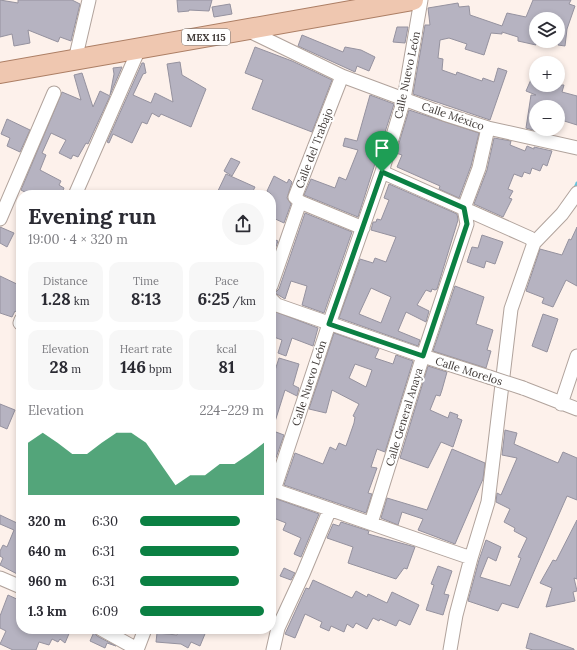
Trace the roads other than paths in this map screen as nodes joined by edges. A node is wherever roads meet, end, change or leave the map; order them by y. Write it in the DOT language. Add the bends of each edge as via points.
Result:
graph roads {
  1 [pos="89,0"];
  2 [pos="413,0"];
  3 [pos="421,0"];
  4 [pos="247,30"];
  5 [pos="139,49"];
  6 [pos="74,60"];
  7 [pos="0,73"];
  8 [pos="342,76"];
  9 [pos="54,93"];
  10 [pos="404,99"];
  11 [pos="488,128"];
  12 [pos="577,148"];
  13 [pos="382,172"];
  14 [pos="77,190"];
  15 [pos="577,193"];
  16 [pos="300,202"];
  17 [pos="464,208"];
  18 [pos="0,219"];
  19 [pos="363,228"];
  20 [pos="534,243"];
  21 [pos="276,272"];
  22 [pos="276,304"];
  23 [pos="329,324"];
  24 [pos="423,356"];
  25 [pos="577,356"];
  26 [pos="561,404"];
  27 [pos="577,409"];
  28 [pos="276,480"];
  29 [pos="276,490"];
  30 [pos="330,509"];
  31 [pos="371,523"];
  32 [pos="471,558"];
  33 [pos="0,578"];
  34 [pos="16,584"];
  35 [pos="110,634"];
  36 [pos="143,634"];
  37 [pos="137,650"];
  38 [pos="273,650"];
  39 [pos="450,650"];
  1 -- 6 [label="street"];
  2 -- 4 [label="main road, MEX 115"];
  3 -- 10 [label="street, Calle Nuevo León"];
  4 -- 5 [label="main road, MEX 115"];
  4 -- 8 [label="street, Calle México"];
  5 -- 6 [label="main road, MEX 115"];
  5 -- 14 [label="street"];
  6 -- 7 [label="main road, MEX 115"];
  8 -- 10 [label="street, Calle México"];
  8 -- 16 [label="street, Calle del Trabajo" via="298,185 295,197"];
  9 -- 18 [label="street"];
  10 -- 11 [label="street, Calle México"];
  10 -- 13 [label="street, Calle Nuevo León"];
  11 -- 12 [label="street, Calle México"];
  11 -- 17 [label="street, Calle General Anaya" via="479,168"];
  13 -- 17 [label="street"];
  13 -- 19 [label="street, Calle Nuevo León"];
  15 -- 20 [label="street" via="562,214"];
  16 -- 19 [label="street"];
  16 -- 21 [label="street, Calle del Trabajo"];
  17 -- 20 [label="street" via="530,238"];
  17 -- 24 [label="street, Calle General Anaya" via="467,224"];
  19 -- 23 [label="street, Calle Nuevo León"];
  20 -- 32 [label="street" via="511,309 488,502"];
  22 -- 23 [label="street, Calle Morelos"];
  23 -- 24 [label="street, Calle Morelos"];
  23 -- 28 [label="street, Calle Nuevo León"];
  24 -- 26 [label="street, Calle Morelos, bridge" via="523,388"];
  24 -- 31 [label="street, Calle General Anaya"];
  25 -- 26 [label="street"];
  26 -- 27 [label="street, Calle Morelos"];
  29 -- 30 [label="street"];
  30 -- 31 [label="street"];
  30 -- 38 [label="street" via="278,628"];
  31 -- 32 [label="street"];
  32 -- 39 [label="street"];
  33 -- 34 [label="street"];
  35 -- 37 [label="street"];
  36 -- 37 [label="street"];
}
